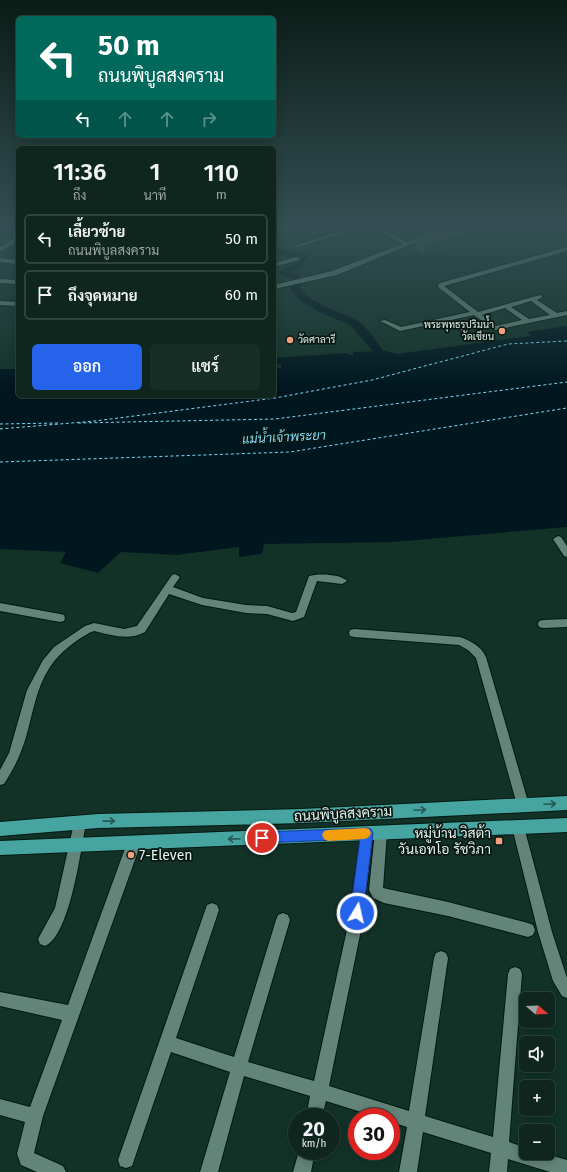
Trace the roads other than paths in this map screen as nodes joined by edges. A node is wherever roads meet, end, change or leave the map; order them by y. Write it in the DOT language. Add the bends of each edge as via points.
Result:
graph roads {
  1 [pos="0,281"];
  2 [pos="296,281"];
  3 [pos="454,281"];
  4 [pos="16,282"];
  5 [pos="276,286"];
  6 [pos="540,298"];
  7 [pos="532,299"];
  8 [pos="0,303"];
  9 [pos="16,304"];
  10 [pos="506,306"];
  11 [pos="567,313"];
  12 [pos="475,314"];
  13 [pos="555,315"];
  14 [pos="384,320"];
  15 [pos="526,320"];
  16 [pos="558,539"];
  17 [pos="567,554"];
  18 [pos="175,577"];
  19 [pos="342,581"];
  20 [pos="167,589"];
  21 [pos="0,607"];
  22 [pos="60,618"];
  23 [pos="567,623"];
  24 [pos="544,624"];
  25 [pos="354,632"];
  26 [pos="0,780"];
  27 [pos="567,803"];
  28 [pos="523,805"];
  29 [pos="80,823"];
  30 [pos="567,825"];
  31 [pos="37,826"];
  32 [pos="518,827"];
  33 [pos="0,829"];
  34 [pos="374,832"];
  35 [pos="134,843"];
  36 [pos="75,846"];
  37 [pos="30,847"];
  38 [pos="0,848"];
  39 [pos="212,910"];
  40 [pos="284,920"];
  41 [pos="528,930"];
  42 [pos="45,939"];
  43 [pos="441,958"];
  44 [pos="515,974"];
  45 [pos="567,991"];
  46 [pos="0,998"];
  47 [pos="72,1014"];
  48 [pos="166,1043"];
  49 [pos="239,1067"];
  50 [pos="320,1091"];
  51 [pos="0,1106"];
  52 [pos="316,1108"];
  53 [pos="35,1116"];
  54 [pos="417,1121"];
  55 [pos="500,1148"];
  56 [pos="126,1160"];
  57 [pos="305,1160"];
  58 [pos="567,1169"];
  59 [pos="57,1172"];
  60 [pos="209,1172"];
  61 [pos="302,1172"];
  62 [pos="408,1172"];
  63 [pos="498,1172"];
  1 -- 4 [label="street"];
  2 -- 5 [label="street"];
  3 -- 12 [label="street" via="440,285 440,288"];
  6 -- 7 [label="street"];
  7 -- 10 [label="street"];
  7 -- 13 [label="street"];
  8 -- 9 [label="street"];
  10 -- 12 [label="street"];
  10 -- 15 [label="street"];
  11 -- 13 [label="street"];
  12 -- 14 [label="street" via="400,329"];
  12 -- 15 [label="street" via="495,328"];
  13 -- 15 [label="street"];
  16 -- 17 [label="street"];
  18 -- 20 [label="street"];
  19 -- 20 [label="street" via="313,578 300,614 293,617 267,610 202,601"];
  20 -- 26 [label="street" via="136,633 89,628 53,654 38,677 26,708 16,752"];
  21 -- 22 [label="street"];
  23 -- 24 [label="street"];
  25 -- 28 [label="street" via="460,641 476,649 481,657"];
  28 -- 27 [label="main road, ถนนพิบูลสงคราม, one-way"];
  29 -- 28 [label="main road, ถนนพิบูลสงคราม, one-way" via="302,816"];
  29 -- 31 [label="main road, ถนนพิบูลสงคราม"];
  29 -- 36 [label="street"];
  30 -- 32 [label="main road, ถนนพิบูลสงคราม"];
  31 -- 33 [label="main road, ถนนพิบูลสงคราม"];
  31 -- 37 [label="main road"];
  32 -- 34 [label="main road, ถนนพิบูลสงคราม"];
  32 -- 45 [label="street" via="545,932 560,981"];
  34 -- 35 [label="main road, ถนนพิบูลสงคราม, one-way"];
  34 -- 41 [label="street" via="378,893"];
  34 -- 50 [label="street"];
  35 -- 36 [label="main road, ถนนพิบูลสงคราม"];
  35 -- 47 [label="street"];
  36 -- 37 [label="main road, ถนนพิบูลสงคราม"];
  36 -- 42 [label="street" via="61,913"];
  37 -- 38 [label="main road, ถนนพิบูลสงคราม"];
  39 -- 48 [label="street"];
  40 -- 49 [label="street"];
  43 -- 54 [label="street"];
  44 -- 55 [label="street"];
  46 -- 47 [label="street"];
  47 -- 53 [label="street"];
  48 -- 49 [label="street"];
  48 -- 56 [label="street"];
  49 -- 50 [label="street"];
  49 -- 60 [label="street"];
  50 -- 52 [label="street"];
  50 -- 54 [label="street"];
  51 -- 53 [label="street"];
  53 -- 59 [label="street" via="25,1154 33,1163"];
  54 -- 55 [label="street"];
  54 -- 62 [label="street"];
  55 -- 58 [label="street"];
  55 -- 63 [label="street"];
  57 -- 61 [label="street"];
}
